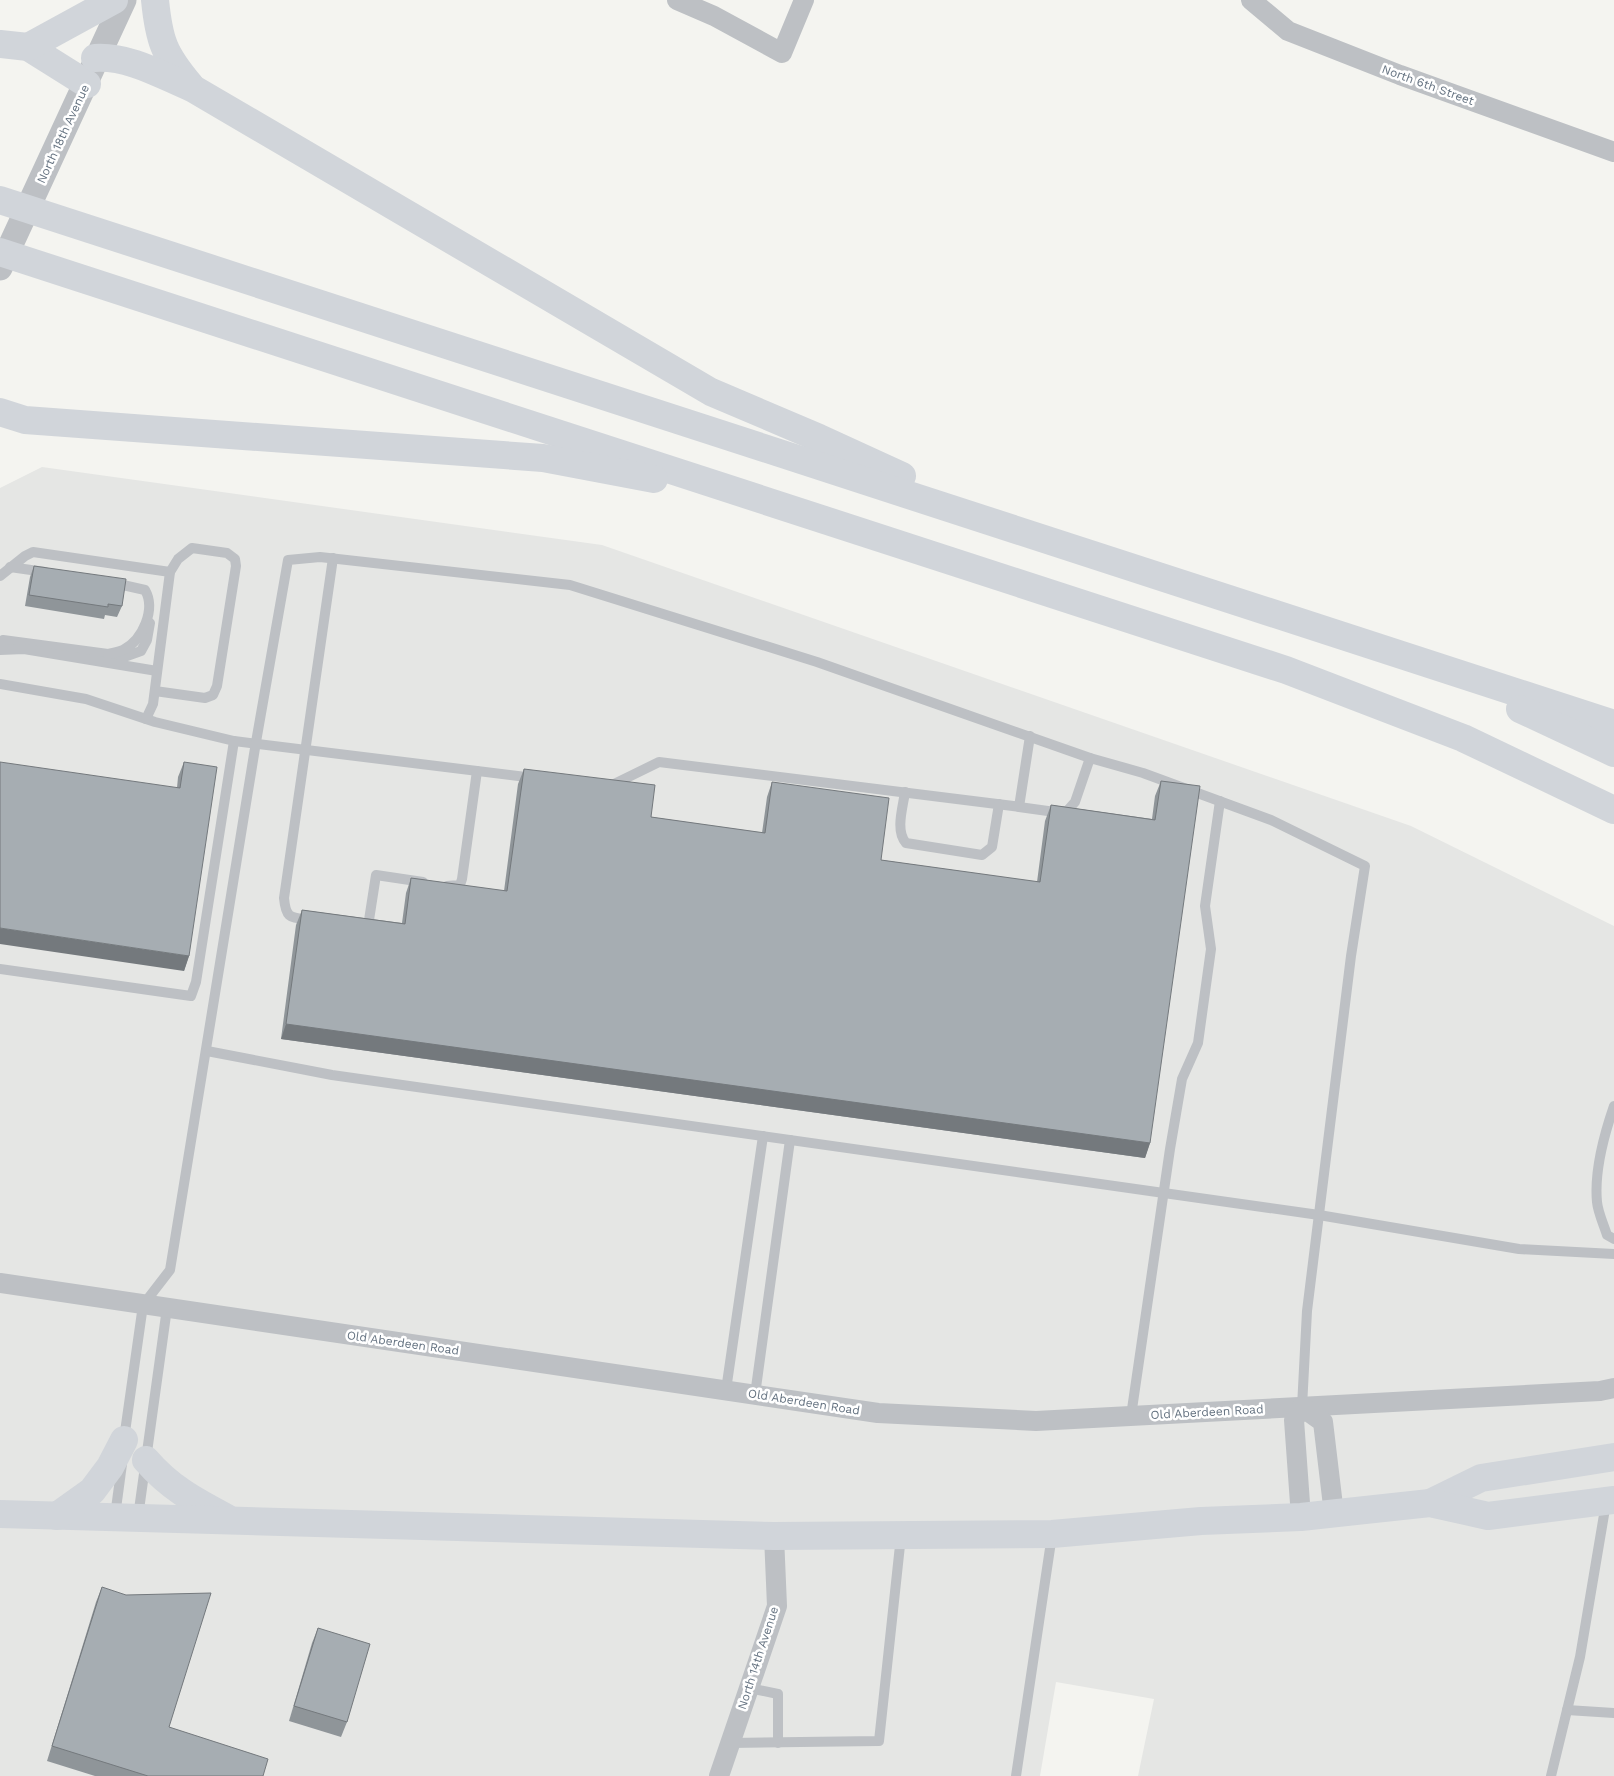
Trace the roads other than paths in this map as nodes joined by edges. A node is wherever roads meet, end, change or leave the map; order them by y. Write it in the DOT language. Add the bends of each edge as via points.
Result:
graph roads {
  1 [pos="114,0"];
  2 [pos="124,0"];
  3 [pos="155,0"];
  4 [pos="677,0"];
  5 [pos="804,0"];
  6 [pos="1250,0"];
  7 [pos="0,44"];
  8 [pos="28,47"];
  9 [pos="95,58"];
  10 [pos="86,84"];
  11 [pos="192,88"];
  12 [pos="1614,152"];
  13 [pos="0,200"];
  14 [pos="0,252"];
  15 [pos="0,268"];
  16 [pos="2,414"];
  17 [pos="773,502"];
  18 [pos="1017,529"];
  19 [pos="333,558"];
  20 [pos="10,567"];
  21 [pos="170,572"];
  22 [pos="58,574"];
  23 [pos="0,576"];
  24 [pos="102,581"];
  25 [pos="1291,619"];
  26 [pos="1,641"];
  27 [pos="0,650"];
  28 [pos="157,671"];
  29 [pos="0,684"];
  30 [pos="154,691"];
  31 [pos="146,719"];
  32 [pos="1614,724"];
  33 [pos="1030,736"];
  34 [pos="234,741"];
  35 [pos="256,742"];
  36 [pos="305,748"];
  37 [pos="1614,753"];
  38 [pos="1090,758"];
  39 [pos="477,771"];
  40 [pos="549,780"];
  41 [pos="598,786"];
  42 [pos="905,792"];
  43 [pos="1220,801"];
  44 [pos="999,804"];
  45 [pos="1020,807"];
  46 [pos="1614,810"];
  47 [pos="325,922"];
  48 [pos="351,925"];
  49 [pos="0,969"];
  50 [pos="208,1051"];
  51 [pos="1614,1106"];
  52 [pos="763,1136"];
  53 [pos="790,1140"];
  54 [pos="1162,1193"];
  55 [pos="1319,1215"];
  56 [pos="1614,1238"];
  57 [pos="1614,1254"];
  58 [pos="0,1283"];
  59 [pos="143,1305"];
  60 [pos="167,1308"];
  61 [pos="1614,1388"];
  62 [pos="726,1390"];
  63 [pos="755,1394"];
  64 [pos="1302,1408"];
  65 [pos="1131,1416"];
  66 [pos="124,1440"];
  67 [pos="1614,1457"];
  68 [pos="146,1460"];
  69 [pos="1610,1500"];
  70 [pos="1430,1504"];
  71 [pos="0,1514"];
  72 [pos="1334,1514"];
  73 [pos="57,1516"];
  74 [pos="1301,1517"];
  75 [pos="126,1518"];
  76 [pos="233,1521"];
  77 [pos="1052,1534"];
  78 [pos="901,1535"];
  79 [pos="774,1536"];
  80 [pos="749,1688"];
  81 [pos="1567,1710"];
  82 [pos="1614,1713"];
  83 [pos="730,1743"];
  84 [pos="778,1744"];
  85 [pos="719,1776"];
  86 [pos="1016,1776"];
  87 [pos="1551,1776"];
  1 -- 8 [label="highway"];
  2 -- 9 [label="street, North 18th Avenue"];
  3 -- 11 [label="highway" via="160,39 170,61"];
  4 -- 5 [label="street" via="714,16 782,54"];
  6 -- 12 [label="street, North 6th Street" via="1288,31"];
  7 -- 8 [label="highway"];
  8 -- 10 [label="highway"];
  9 -- 10 [label="street, North 18th Avenue"];
  9 -- 11 [label="highway" via="140,65"];
  10 -- 15 [label="street, North 18th Avenue"];
  11 -- 18 [label="highway" via="711,392"];
  13 -- 18 [label="highway"];
  14 -- 17 [label="highway"];
  16 -- 17 [label="highway" via="25,420 543,458"];
  17 -- 46 [label="highway" via="1286,670 1463,738"];
  18 -- 25 [label="highway"];
  19 -- 33 [label="lane" via="570,585 810,660"];
  19 -- 35 [label="lane" via="288,560"];
  19 -- 36 [label="lane"];
  20 -- 21 [label="lane" via="34,552"];
  20 -- 22 [label="lane"];
  20 -- 23 [label="lane"];
  21 -- 28 [label="lane"];
  21 -- 30 [label="lane" via="178,559 192,548 227,554 234,559 236,566 213,695 205,698"];
  24 -- 26 [label="lane" via="138,586 149,596 143,630 122,650 108,654"];
  25 -- 32 [label="highway"];
  25 -- 37 [label="highway" via="1524,710"];
  27 -- 28 [label="lane" via="24,649"];
  28 -- 30 [label="lane"];
  29 -- 31 [label="lane" via="86,699"];
  30 -- 31 [label="lane" via="153,704"];
  31 -- 34 [label="lane"];
  33 -- 38 [label="lane"];
  33 -- 45 [label="lane"];
  34 -- 35 [label="lane"];
  34 -- 49 [label="lane" via="196,982 191,996"];
  35 -- 36 [label="lane"];
  35 -- 50 [label="lane"];
  36 -- 39 [label="lane"];
  36 -- 47 [label="lane" via="284,898 285,911 289,916"];
  38 -- 43 [label="lane"];
  38 -- 45 [label="lane" via="1076,802 1067,811"];
  39 -- 40 [label="lane"];
  39 -- 48 [label="lane" via="460,885 376,875 369,920 366,925"];
  41 -- 42 [label="lane" via="606,788 659,762"];
  42 -- 44 [label="lane"];
  42 -- 44 [label="lane" via="900,829 902,839 906,843 966,854 982,855 992,847"];
  43 -- 54 [label="lane" via="1205,906 1211,948 1198,1043 1182,1079"];
  43 -- 55 [label="lane" via="1271,820 1365,866"];
  44 -- 45 [label="lane"];
  50 -- 52 [label="lane" via="332,1075"];
  50 -- 59 [label="lane" via="170,1270"];
  51 -- 56 [label="lane" via="1601,1160 1597,1202 1607,1236"];
  52 -- 53 [label="lane"];
  52 -- 62 [label="lane"];
  53 -- 54 [label="lane"];
  53 -- 63 [label="lane"];
  54 -- 55 [label="lane"];
  54 -- 65 [label="lane"];
  55 -- 57 [label="lane" via="1519,1249"];
  55 -- 64 [label="lane" via="1307,1311"];
  58 -- 59 [label="street, Old Aberdeen Road"];
  59 -- 60 [label="street, Old Aberdeen Road"];
  59 -- 66 [label="lane"];
  60 -- 62 [label="street, Old Aberdeen Road"];
  60 -- 68 [label="lane"];
  61 -- 64 [label="street, Old Aberdeen Road"];
  62 -- 63 [label="street, Old Aberdeen Road"];
  63 -- 65 [label="street, Old Aberdeen Road" via="878,1413 1036,1421"];
  64 -- 65 [label="street, Old Aberdeen Road"];
  64 -- 72 [label="street" via="1322,1422"];
  64 -- 74 [label="street" via="1294,1420"];
  66 -- 73 [label="highway" via="110,1468 92,1491"];
  66 -- 75 [label="lane"];
  67 -- 70 [label="highway" via="1481,1478"];
  68 -- 75 [label="lane"];
  68 -- 76 [label="highway" via="161,1478 186,1496"];
  69 -- 70 [label="highway" via="1488,1516"];
  69 -- 81 [label="lane"];
  70 -- 72 [label="highway"];
  71 -- 73 [label="highway"];
  72 -- 74 [label="highway"];
  73 -- 75 [label="highway"];
  74 -- 77 [label="highway" via="1200,1521"];
  75 -- 76 [label="highway"];
  76 -- 79 [label="highway"];
  77 -- 78 [label="highway"];
  77 -- 86 [label="lane"];
  78 -- 79 [label="highway"];
  78 -- 84 [label="lane" via="879,1741"];
  79 -- 80 [label="street, North 14th Avenue" via="777,1606"];
  80 -- 83 [label="street, North 14th Avenue"];
  80 -- 84 [label="lane" via="778,1694"];
  81 -- 82 [label="lane"];
  81 -- 87 [label="lane"];
  83 -- 84 [label="lane"];
  83 -- 85 [label="street, North 14th Avenue"];
}
